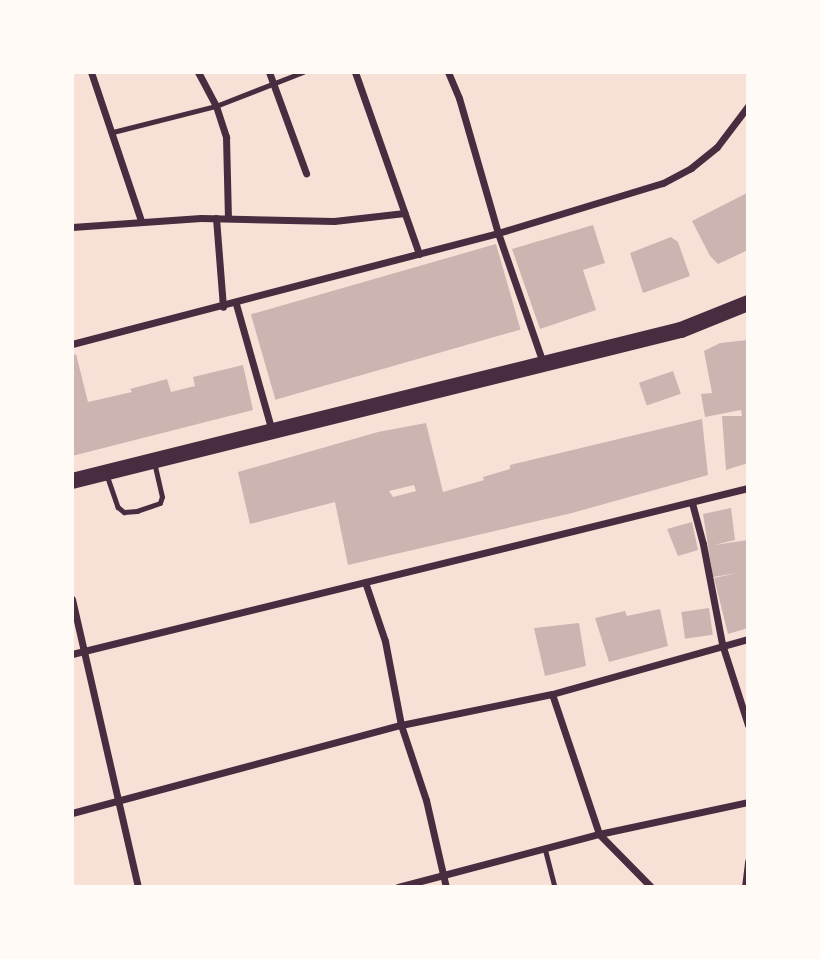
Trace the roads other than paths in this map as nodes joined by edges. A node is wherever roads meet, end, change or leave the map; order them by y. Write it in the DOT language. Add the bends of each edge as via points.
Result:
graph roads {
  1 [pos="90,72"];
  2 [pos="198,72"];
  3 [pos="269,72"];
  4 [pos="303,72"];
  5 [pos="355,72"];
  6 [pos="449,72"];
  7 [pos="273,84"];
  8 [pos="216,106"];
  9 [pos="748,106"];
  10 [pos="113,132"];
  11 [pos="306,173"];
  12 [pos="405,212"];
  13 [pos="216,218"];
  14 [pos="228,218"];
  15 [pos="142,221"];
  16 [pos="72,227"];
  17 [pos="498,233"];
  18 [pos="419,254"];
  19 [pos="748,303"];
  20 [pos="236,304"];
  21 [pos="223,307"];
  22 [pos="72,344"];
  23 [pos="543,363"];
  24 [pos="272,433"];
  25 [pos="154,462"];
  26 [pos="106,474"];
  27 [pos="72,481"];
  28 [pos="748,488"];
  29 [pos="692,503"];
  30 [pos="365,582"];
  31 [pos="72,599"];
  32 [pos="748,639"];
  33 [pos="722,645"];
  34 [pos="84,651"];
  35 [pos="72,654"];
  36 [pos="736,687"];
  37 [pos="748,692"];
  38 [pos="552,694"];
  39 [pos="401,724"];
  40 [pos="748,725"];
  41 [pos="119,802"];
  42 [pos="748,803"];
  43 [pos="72,813"];
  44 [pos="599,834"];
  45 [pos="545,848"];
  46 [pos="748,861"];
  47 [pos="443,876"];
  48 [pos="138,887"];
  49 [pos="398,887"];
  50 [pos="446,887"];
  51 [pos="555,887"];
  52 [pos="651,887"];
  53 [pos="745,887"];
  1 -- 10 [label="street"];
  2 -- 8 [label="street"];
  3 -- 7 [label="street"];
  4 -- 7 [label="lane"];
  5 -- 12 [label="street"];
  6 -- 17 [label="street"];
  7 -- 8 [label="lane"];
  7 -- 11 [label="street"];
  8 -- 10 [label="lane"];
  8 -- 14 [label="street" via="226,137"];
  9 -- 17 [label="street" via="717,147 663,183"];
  10 -- 15 [label="street"];
  12 -- 14 [label="street" via="334,221"];
  12 -- 18 [label="street"];
  13 -- 14 [label="street"];
  13 -- 15 [label="street"];
  13 -- 21 [label="street"];
  15 -- 16 [label="street"];
  17 -- 18 [label="street"];
  17 -- 23 [label="street"];
  18 -- 20 [label="street"];
  19 -- 23 [label="main road" via="681,330"];
  20 -- 21 [label="street"];
  20 -- 24 [label="street"];
  21 -- 22 [label="street"];
  23 -- 24 [label="main road"];
  24 -- 25 [label="main road"];
  25 -- 26 [label="main road"];
  25 -- 26 [label="lane" via="160,503 137,512 118,507"];
  26 -- 27 [label="main road"];
  28 -- 29 [label="street"];
  29 -- 30 [label="street"];
  29 -- 33 [label="street"];
  30 -- 34 [label="street"];
  30 -- 39 [label="street" via="385,641"];
  31 -- 34 [label="street"];
  32 -- 33 [label="street"];
  33 -- 36 [label="street"];
  33 -- 38 [label="street"];
  34 -- 35 [label="street"];
  34 -- 41 [label="street"];
  36 -- 37 [label="street"];
  36 -- 40 [label="street"];
  38 -- 39 [label="street"];
  38 -- 44 [label="street"];
  39 -- 41 [label="street"];
  39 -- 47 [label="street" via="426,800"];
  41 -- 43 [label="street"];
  41 -- 48 [label="street"];
  42 -- 44 [label="street"];
  44 -- 45 [label="street"];
  44 -- 52 [label="street"];
  45 -- 47 [label="street"];
  45 -- 51 [label="lane"];
  46 -- 53 [label="street"];
  47 -- 49 [label="street"];
  47 -- 50 [label="street"];
}
